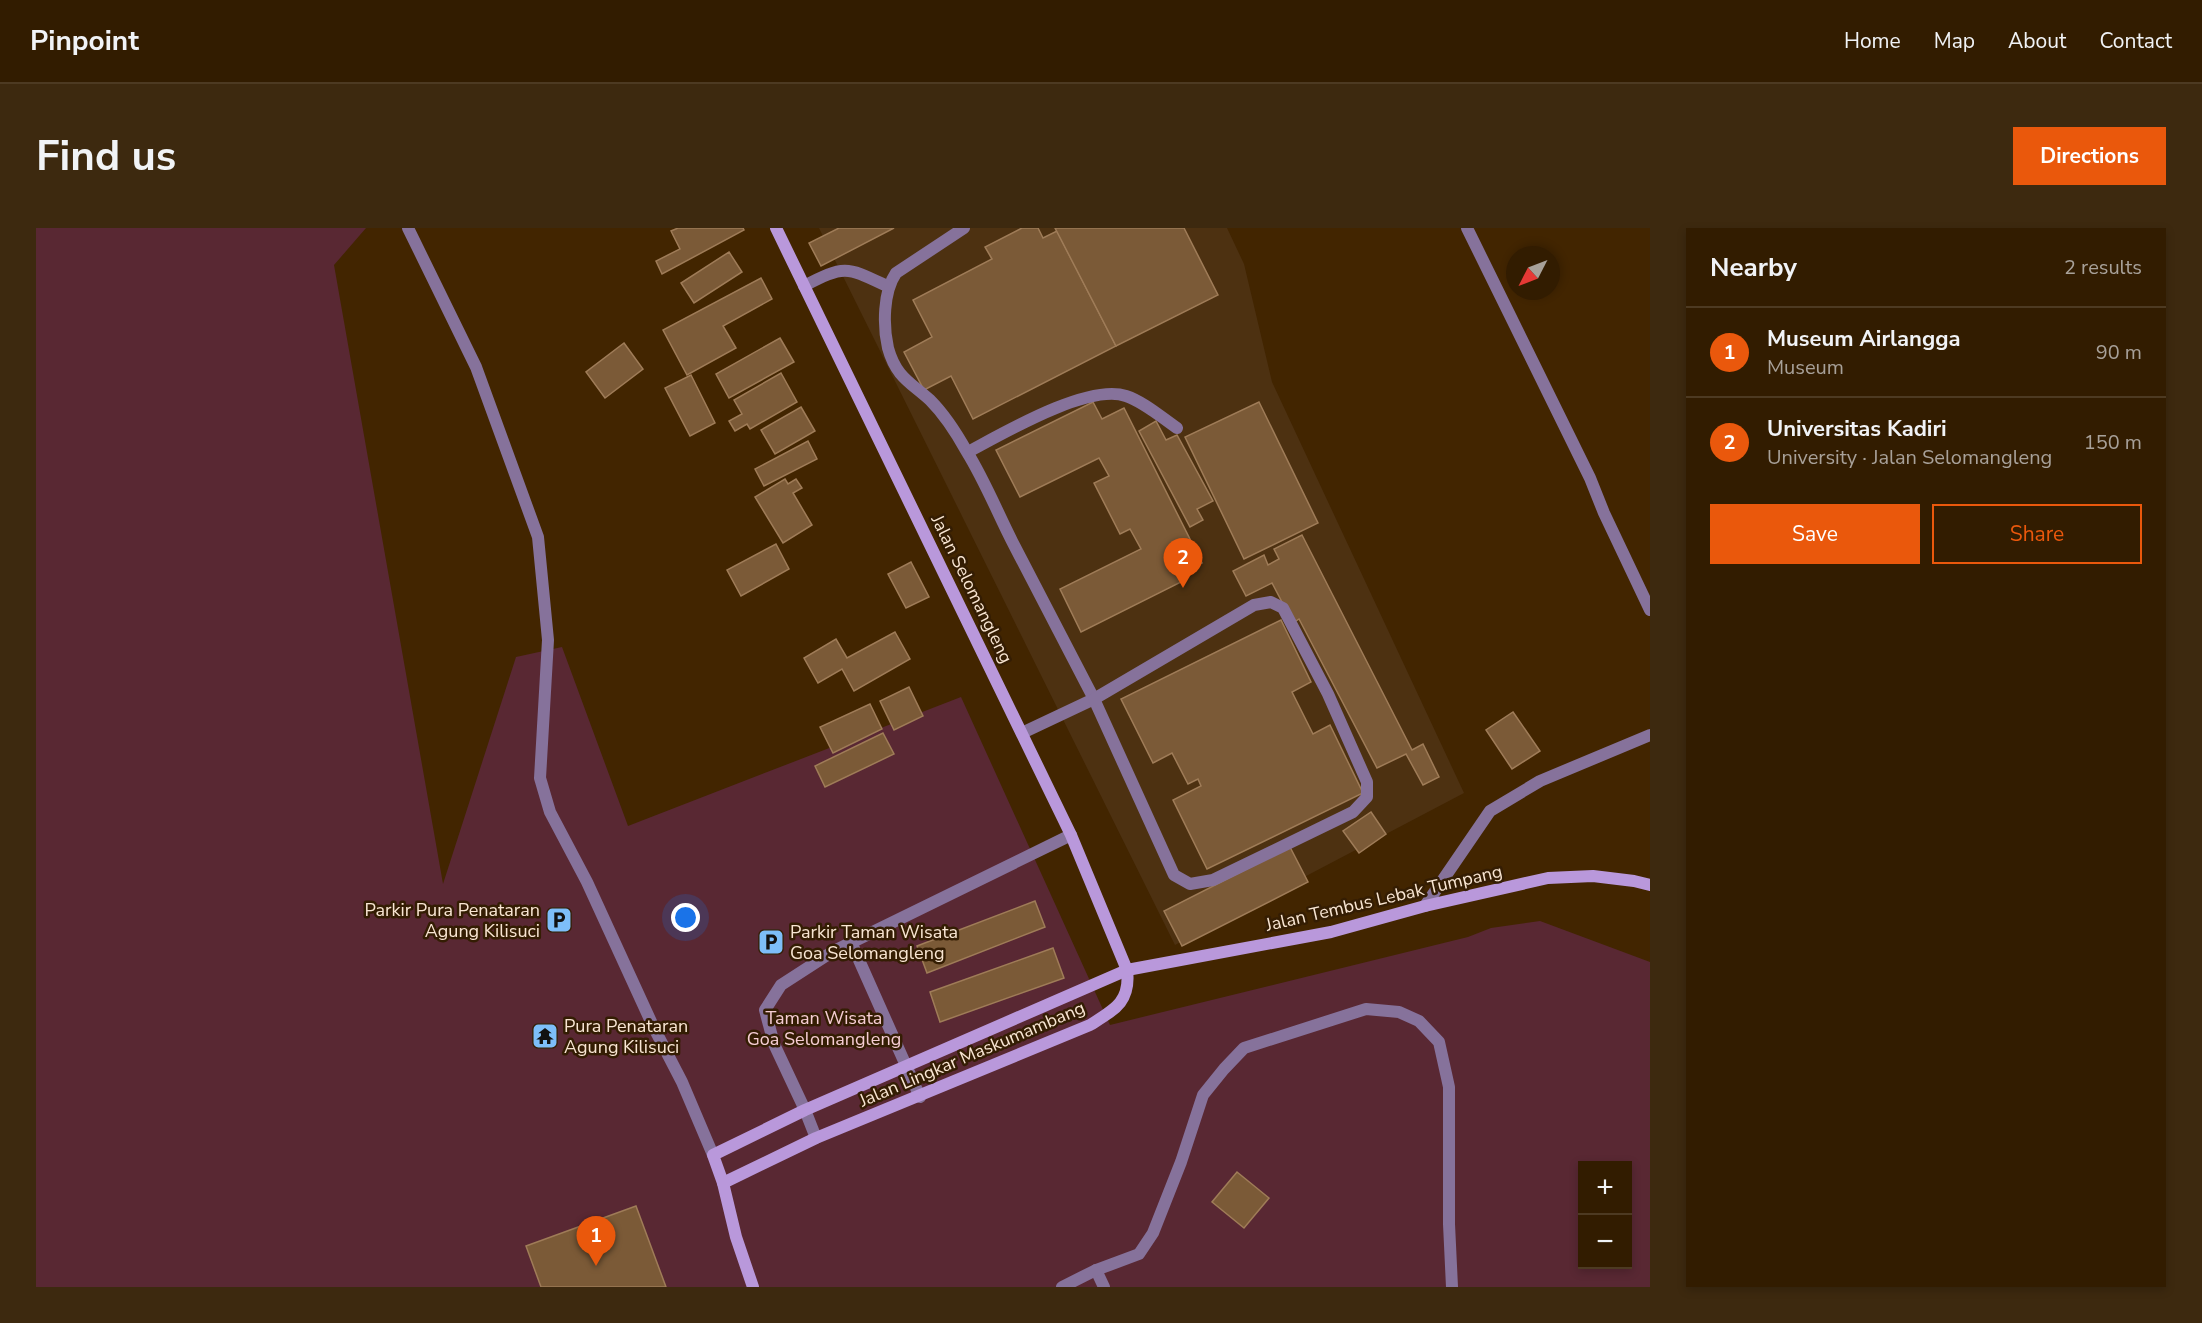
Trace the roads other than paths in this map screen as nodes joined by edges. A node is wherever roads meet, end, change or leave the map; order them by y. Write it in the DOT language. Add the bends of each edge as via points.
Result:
graph roads {
  1 [pos="408,228"];
  2 [pos="776,228"];
  3 [pos="964,228"];
  4 [pos="1467,228"];
  5 [pos="804,286"];
  6 [pos="889,287"];
  7 [pos="1177,428"];
  8 [pos="968,452"];
  9 [pos="1650,610"];
  10 [pos="1094,699"];
  11 [pos="1022,733"];
  12 [pos="1650,735"];
  13 [pos="1071,835"];
  14 [pos="1650,885"];
  15 [pos="1425,906"];
  16 [pos="851,942"];
  17 [pos="1127,970"];
  18 [pos="908,1067"];
  19 [pos="920,1097"];
  20 [pos="805,1110"];
  21 [pos="816,1138"];
  22 [pos="713,1155"];
  23 [pos="723,1182"];
  24 [pos="1096,1270"];
  25 [pos="753,1287"];
  26 [pos="1062,1287"];
  27 [pos="1104,1287"];
  28 [pos="1452,1287"];
  1 -- 22 [label="street" via="476,367 538,537 548,640 540,778 550,813 587,882"];
  2 -- 5 [label="street, Jalan Selomangleng"];
  3 -- 6 [label="street" via="896,273"];
  4 -- 9 [label="street"];
  5 -- 6 [label="street" via="828,273 846,269"];
  5 -- 11 [label="street, Jalan Selomangleng"];
  6 -- 8 [label="street" via="885,319 888,348 897,369 930,400"];
  7 -- 8 [label="street" via="1140,403 1115,394 1082,399 1037,415"];
  8 -- 10 [label="street"];
  10 -- 10 [label="street" via="1174,875 1190,884 1213,880 1353,812 1367,797 1367,782 1328,694 1283,608 1271,602 1254,605"];
  10 -- 11 [label="street"];
  11 -- 13 [label="street, Jalan Selomangleng"];
  12 -- 15 [label="street" via="1540,780 1490,812"];
  13 -- 16 [label="street"];
  13 -- 17 [label="street, Jalan Selomangleng"];
  14 -- 15 [label="street, Jalan Tembus Lebak Tumpang" via="1593,876 1548,878"];
  15 -- 17 [label="street, Jalan Tembus Lebak Tumpang" via="1331,932"];
  16 -- 18 [label="street"];
  16 -- 20 [label="street" via="781,985 765,1010 774,1044"];
  17 -- 18 [label="street, Jalan Lingkar Maskumambang"];
  17 -- 19 [label="street, Jalan Lingkar Maskumambang" via="1129,983 1120,1005 1090,1025"];
  18 -- 19 [label="street"];
  18 -- 20 [label="street, Jalan Lingkar Maskumambang"];
  19 -- 21 [label="street, Jalan Lingkar Maskumambang"];
  20 -- 21 [label="street"];
  20 -- 22 [label="street, Jalan Lingkar Maskumambang"];
  21 -- 23 [label="street, Jalan Lingkar Maskumambang"];
  22 -- 23 [label="street"];
  23 -- 25 [label="street"];
  24 -- 26 [label="street"];
  24 -- 27 [label="street"];
  24 -- 28 [label="street" via="1139,1254 1152,1233 1181,1162 1203,1095 1244,1048 1366,1010 1399,1012 1419,1021 1439,1042 1449,1087"];
}
